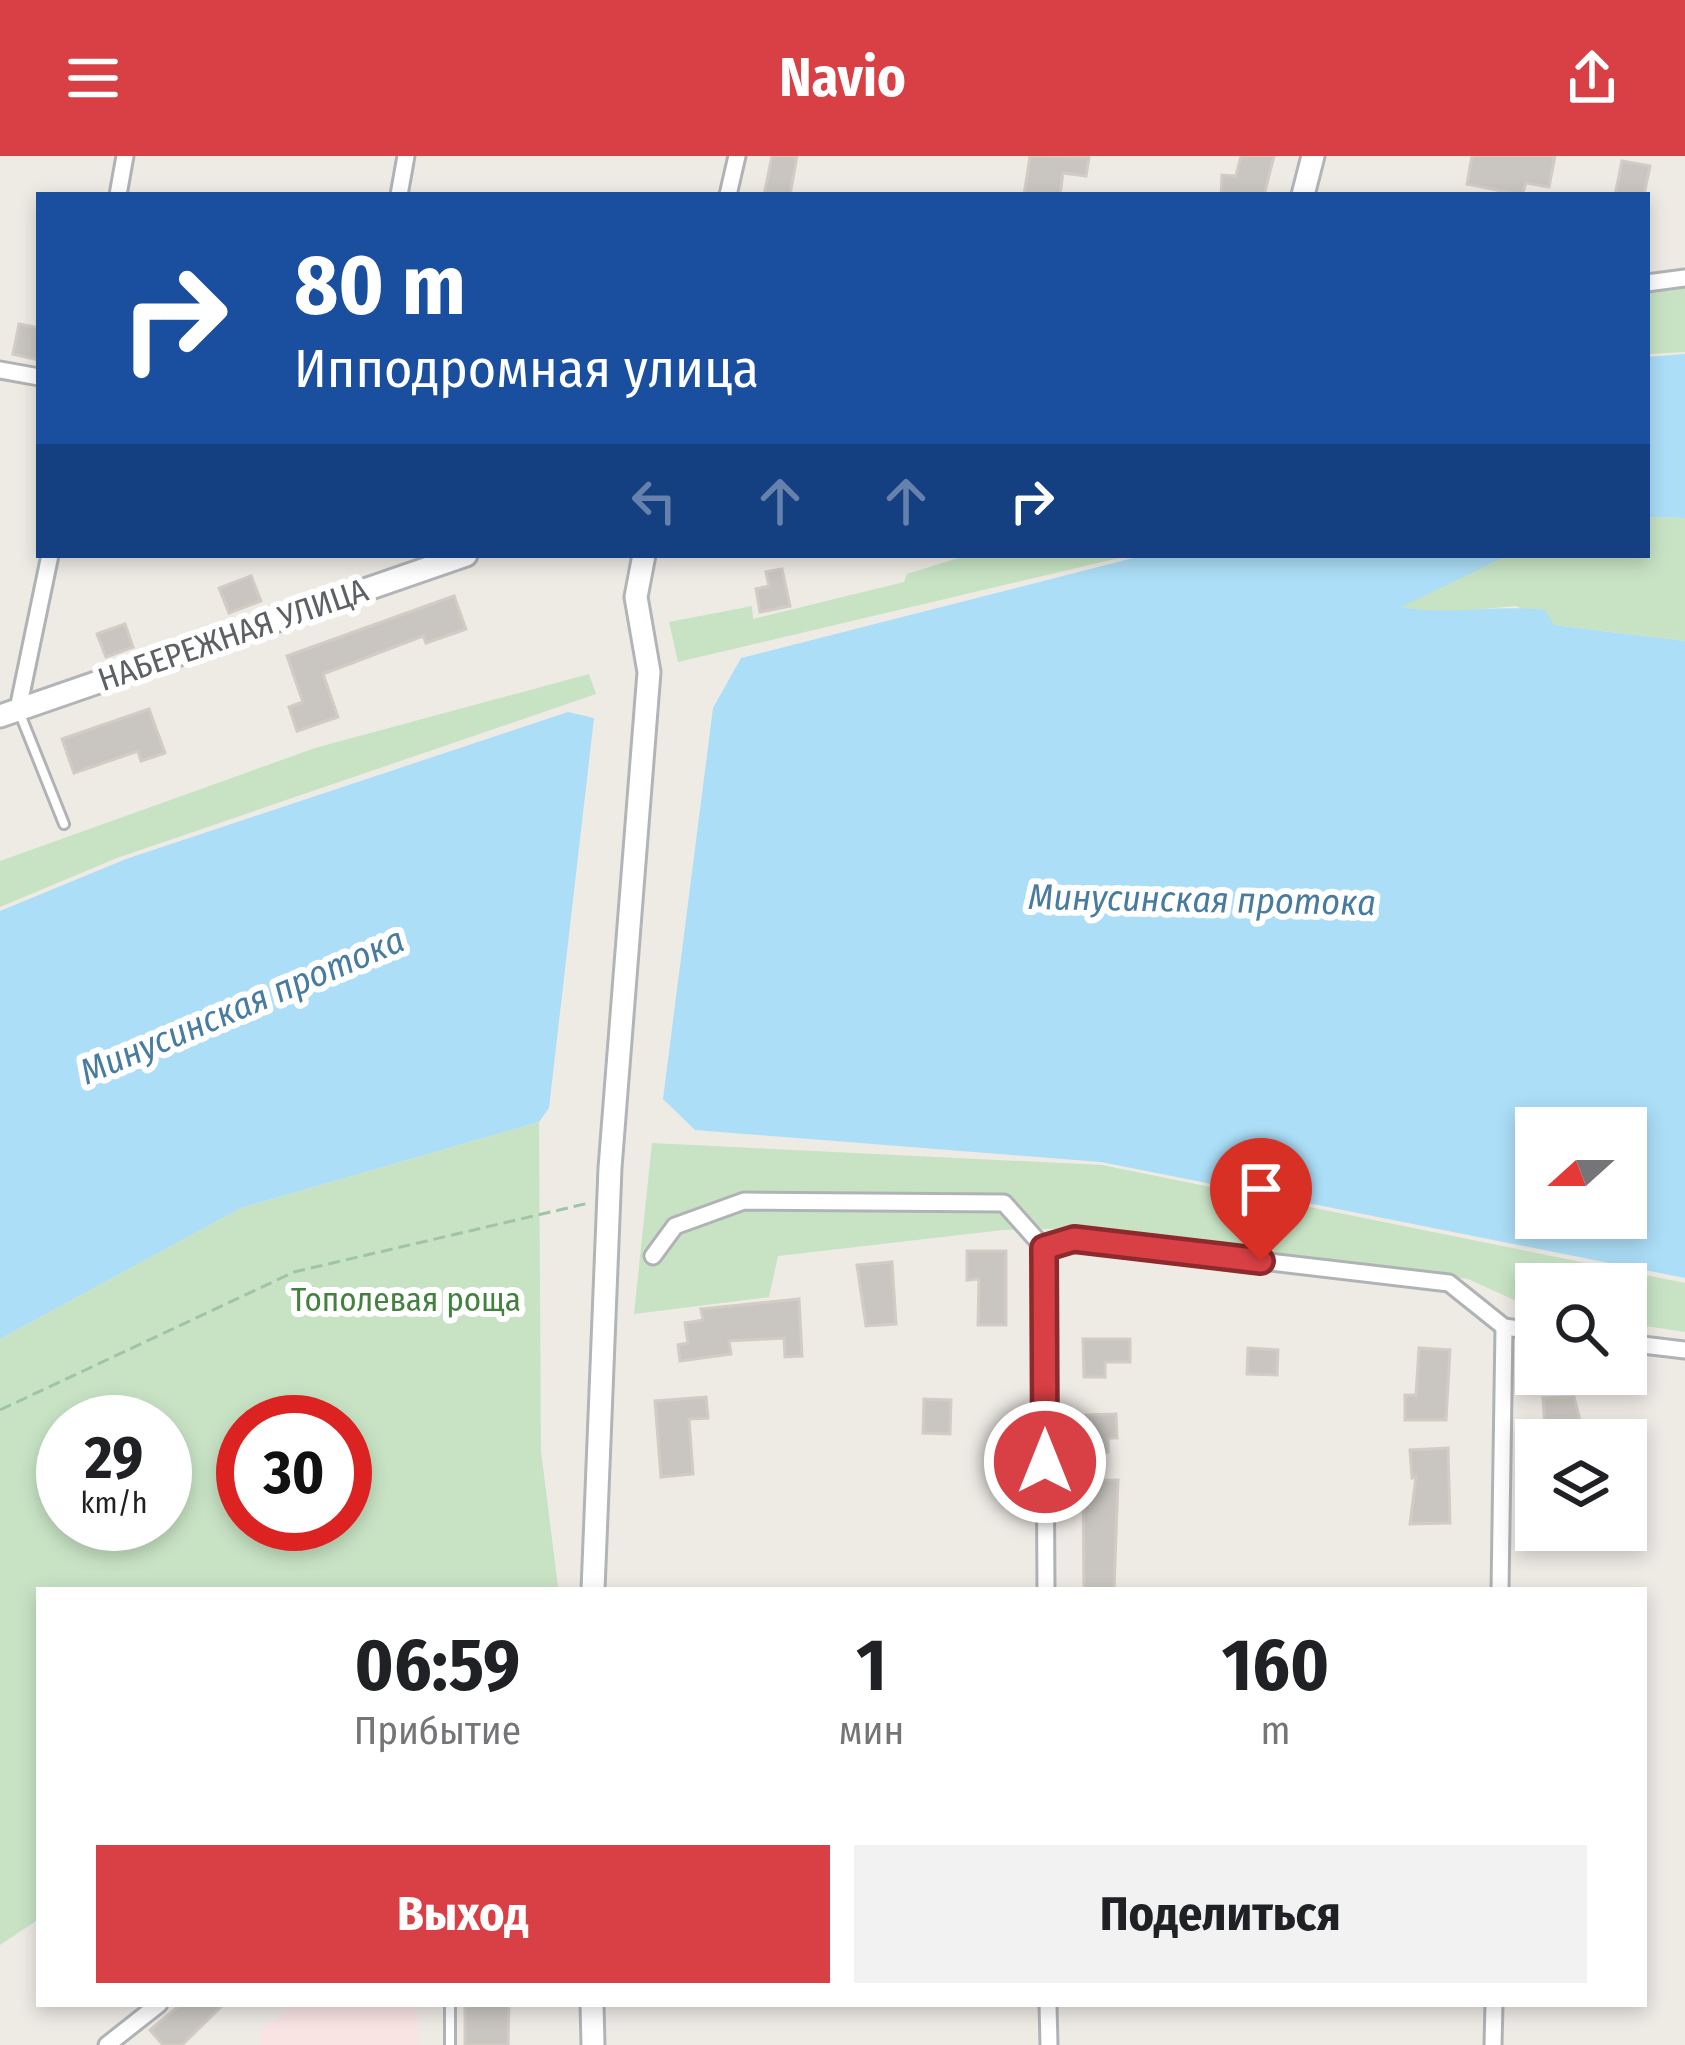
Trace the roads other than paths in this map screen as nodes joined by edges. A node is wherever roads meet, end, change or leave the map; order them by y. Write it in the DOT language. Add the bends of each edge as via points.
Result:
graph roads {
  1 [pos="125,156"];
  2 [pos="406,156"];
  3 [pos="736,156"];
  4 [pos="1312,156"];
  5 [pos="119,192"];
  6 [pos="400,192"];
  7 [pos="729,192"];
  8 [pos="1305,192"];
  9 [pos="1685,278"];
  10 [pos="1650,283"];
  11 [pos="0,370"];
  12 [pos="36,376"];
  13 [pos="49,558"];
  14 [pos="457,558"];
  15 [pos="643,558"];
  16 [pos="9,713"];
  17 [pos="64,824"];
  18 [pos="1044,1248"];
  19 [pos="653,1256"];
  20 [pos="1504,1328"];
  21 [pos="1515,1329"];
  22 [pos="1647,1345"];
  23 [pos="1685,1350"];
  24 [pos="593,1587"];
  25 [pos="1046,1587"];
  26 [pos="1500,1587"];
  27 [pos="154,2007"];
  28 [pos="450,2007"];
  29 [pos="592,2007"];
  30 [pos="1048,2007"];
  31 [pos="1494,2007"];
  32 [pos="106,2045"];
  33 [pos="451,2045"];
  34 [pos="593,2045"];
  35 [pos="1049,2045"];
  36 [pos="1493,2045"];
  1 -- 5 [label="street"];
  2 -- 6 [label="street"];
  3 -- 7 [label="street"];
  4 -- 8 [label="street"];
  9 -- 10 [label="street"];
  11 -- 12 [label="street"];
  13 -- 16 [label="street"];
  14 -- 16 [label="street, НАБЕРЕЖНАЯ УЛИЦА"];
  15 -- 24 [label="street" via="636,596 649,672 608,1199"];
  16 -- 17 [label="lane"];
  18 -- 19 [label="street" via="1004,1203 744,1201 675,1226"];
  18 -- 20 [label="street" via="1074,1239 1449,1283"];
  18 -- 25 [label="street"];
  20 -- 21 [label="street"];
  20 -- 26 [label="street"];
  22 -- 23 [label="street"];
  27 -- 32 [label="street"];
  28 -- 33 [label="lane"];
  29 -- 34 [label="street"];
  30 -- 35 [label="street"];
  31 -- 36 [label="street"];
}
